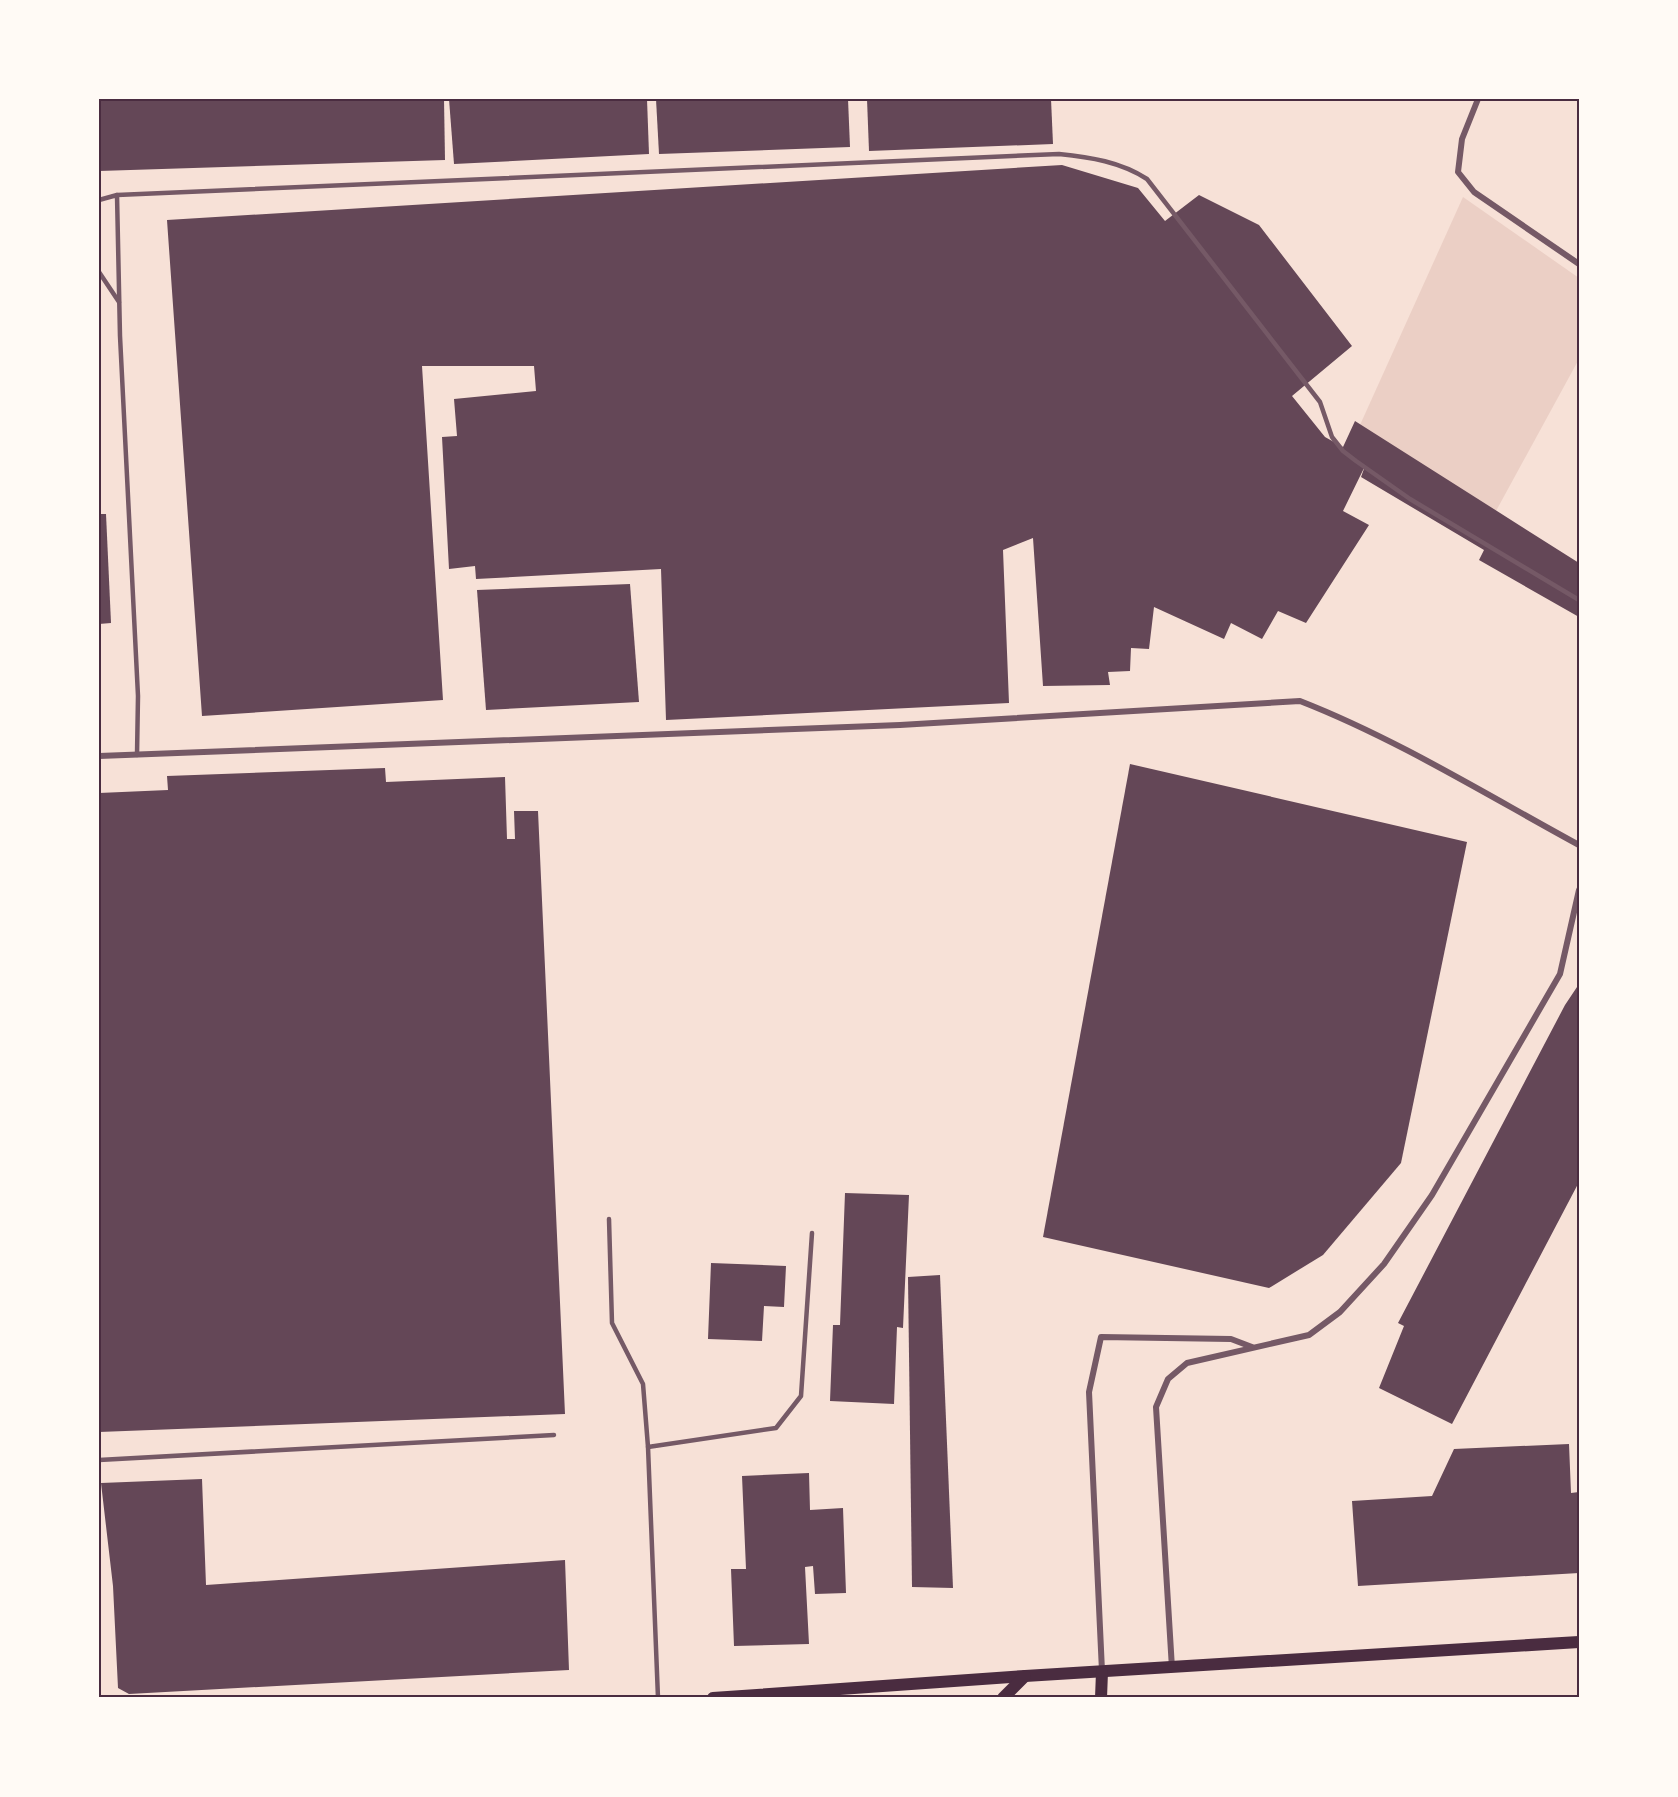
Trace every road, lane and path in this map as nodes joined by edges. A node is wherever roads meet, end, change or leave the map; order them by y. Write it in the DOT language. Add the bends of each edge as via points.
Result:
graph roads {
  1 [pos="1478,99"];
  2 [pos="117,195"];
  3 [pos="99,200"];
  4 [pos="1579,264"];
  5 [pos="99,272"];
  6 [pos="120,304"];
  7 [pos="1579,600"];
  8 [pos="136,755"];
  9 [pos="99,756"];
  10 [pos="1579,845"];
  11 [pos="1579,890"];
  12 [pos="609,1219"];
  13 [pos="812,1233"];
  14 [pos="1252,1347"];
  15 [pos="554,1435"];
  16 [pos="648,1447"];
  17 [pos="99,1460"];
  18 [pos="1579,1642"];
  19 [pos="1172,1668"];
  20 [pos="1102,1672"];
  21 [pos="1025,1676"];
  22 [pos="658,1698"];
  23 [pos="713,1698"];
  24 [pos="1003,1698"];
  25 [pos="1101,1698"];
  1 -- 4 [label="street" via="1462,139 1458,172 1474,192"];
  2 -- 3 [label="lane"];
  2 -- 6 [label="lane"];
  2 -- 7 [label="lane" via="1059,154 1116,164 1147,179 1176,215 1320,402 1332,437 1343,451 1410,499"];
  5 -- 6 [label="lane"];
  6 -- 8 [label="lane" via="138,696"];
  8 -- 9 [label="street"];
  8 -- 10 [label="street" via="900,725 1300,701 1377,735"];
  11 -- 14 [label="street" via="1560,974 1432,1195 1384,1264 1340,1312 1308,1335"];
  12 -- 16 [label="lane" via="612,1323 643,1384"];
  13 -- 16 [label="lane" via="801,1396 776,1428"];
  14 -- 19 [label="street" via="1187,1363 1168,1379 1156,1407"];
  14 -- 20 [label="street" via="1231,1339 1101,1337 1089,1392"];
  15 -- 17 [label="lane"];
  16 -- 22 [label="lane"];
  18 -- 19 [label="main road"];
  19 -- 20 [label="main road"];
  20 -- 21 [label="main road"];
  20 -- 25 [label="main road"];
  21 -- 23 [label="main road"];
  21 -- 24 [label="main road"];
}
